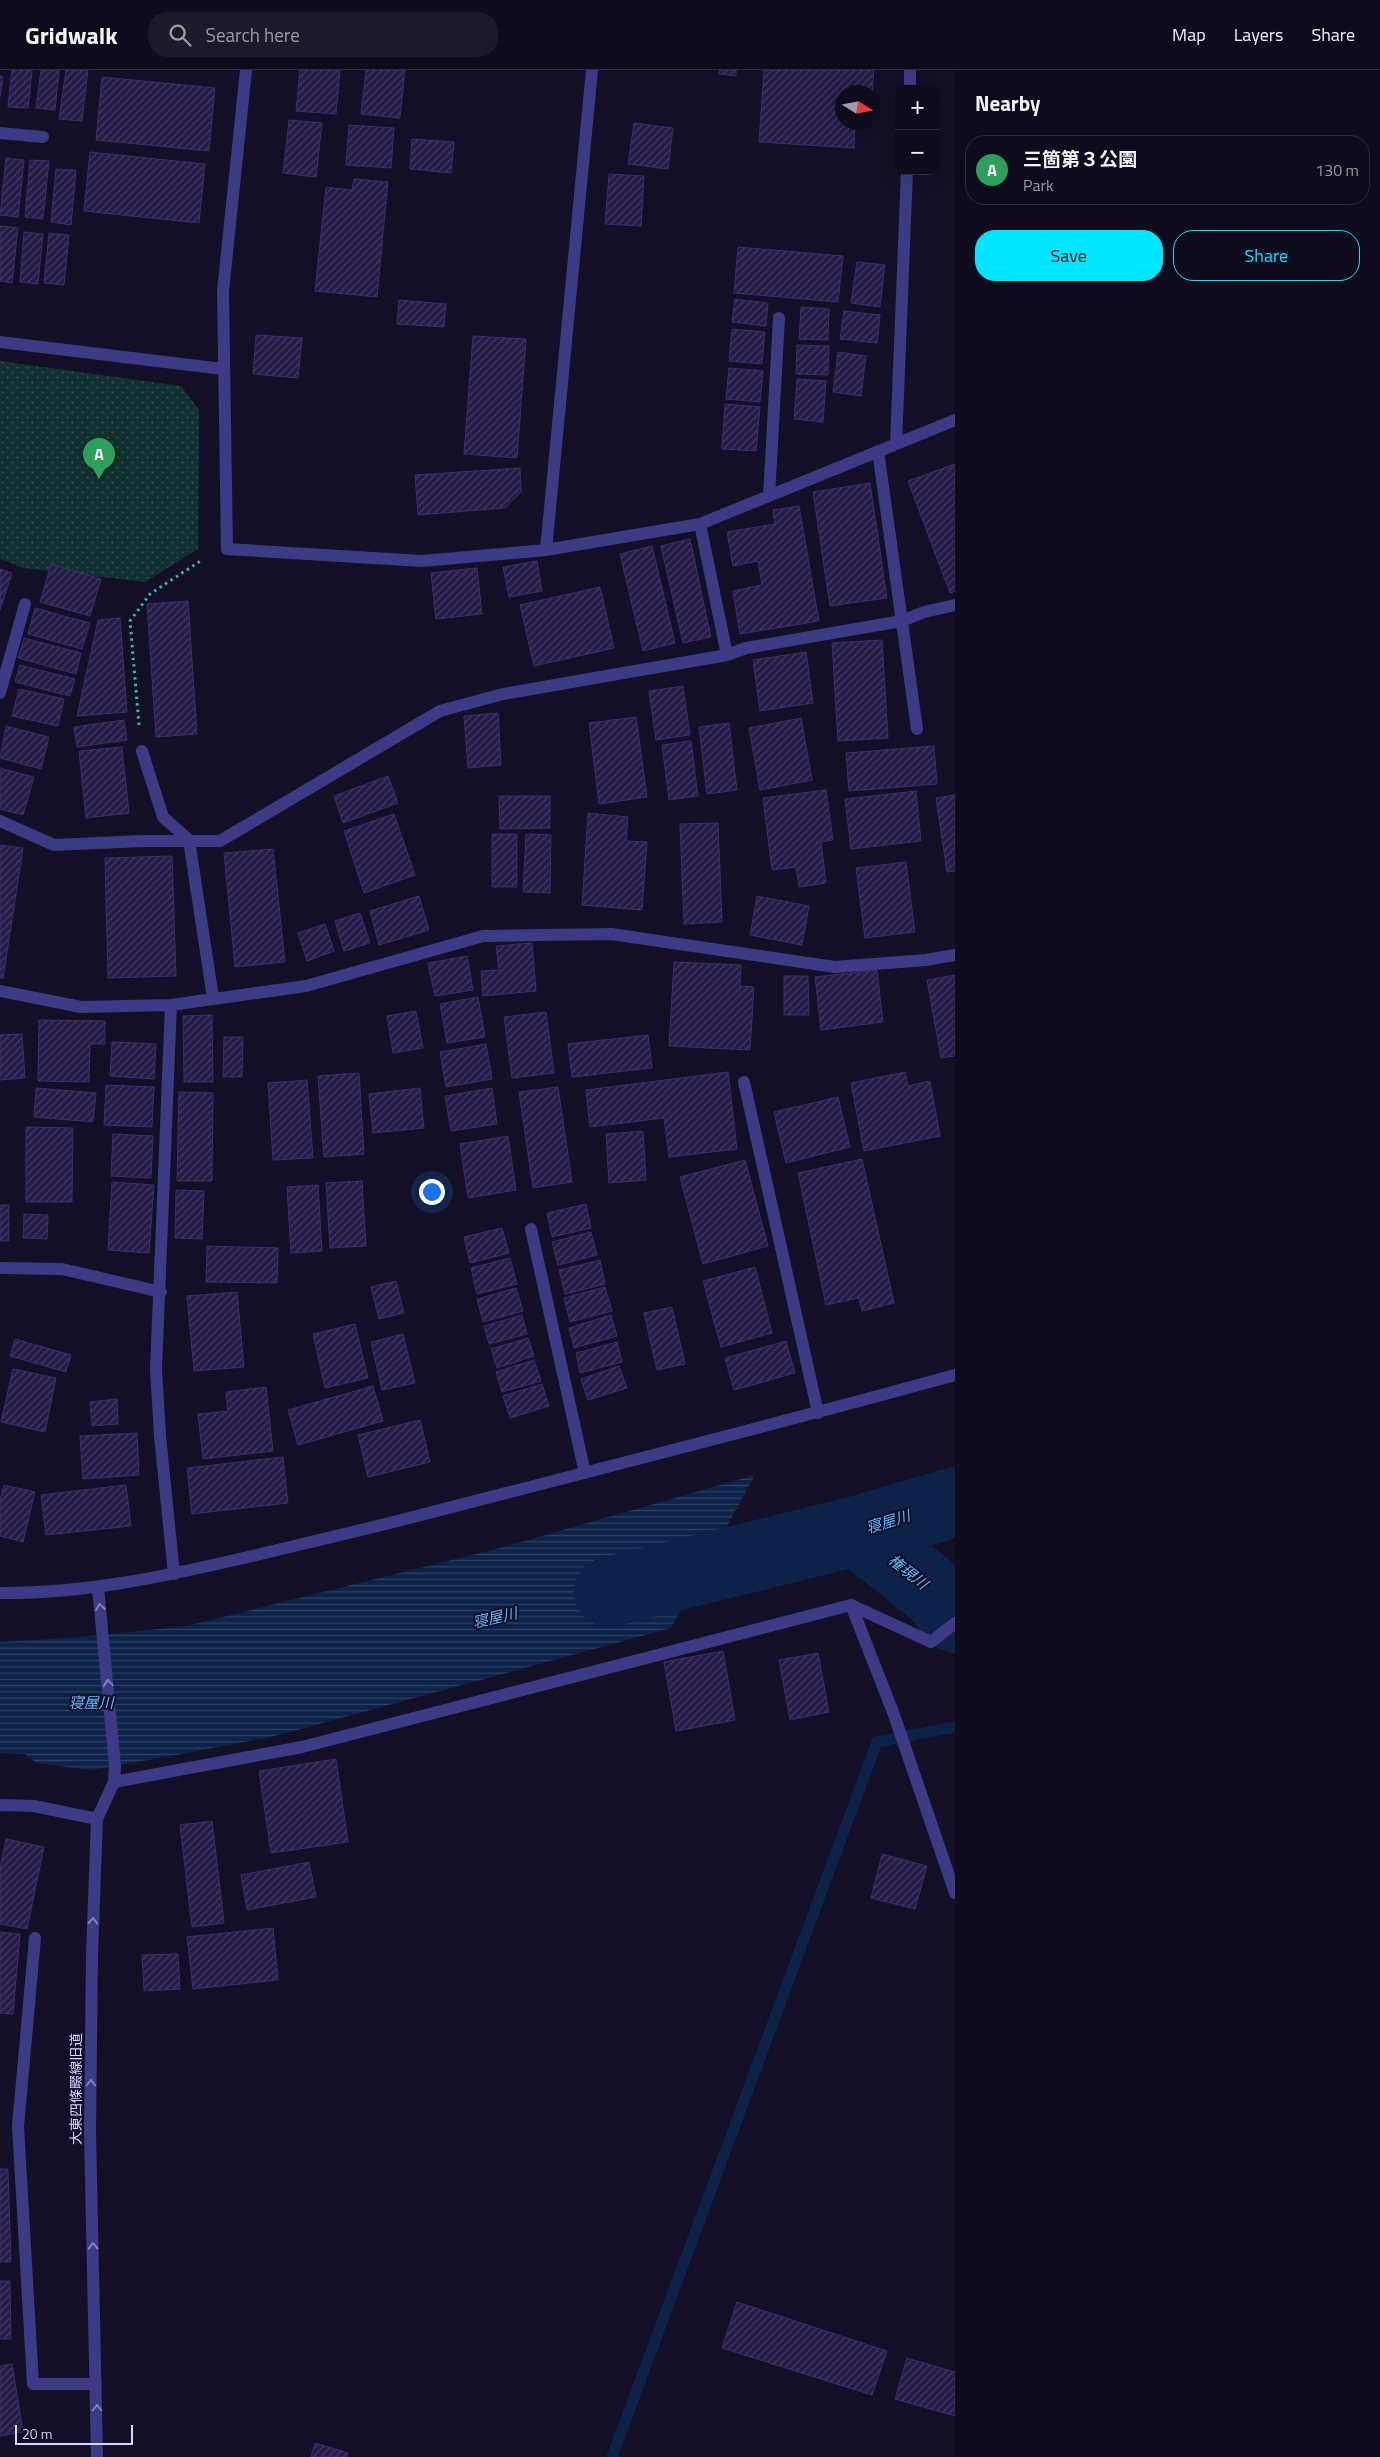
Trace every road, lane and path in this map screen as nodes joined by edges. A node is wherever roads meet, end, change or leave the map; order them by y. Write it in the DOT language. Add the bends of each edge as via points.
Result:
graph roads {
  1 [pos="246,70"];
  2 [pos="592,70"];
  3 [pos="910,70"];
  4 [pos="910,85"];
  5 [pos="0,133"];
  6 [pos="43,137"];
  7 [pos="907,175"];
  8 [pos="779,318"];
  9 [pos="0,342"];
  10 [pos="223,369"];
  11 [pos="955,420"];
  12 [pos="896,444"];
  13 [pos="878,451"];
  14 [pos="769,496"];
  15 [pos="700,524"];
  16 [pos="227,549"];
  17 [pos="546,550"];
  18 [pos="25,604"];
  19 [pos="955,605"];
  20 [pos="902,621"];
  21 [pos="727,654"];
  22 [pos="3,674"];
  23 [pos="0,693"];
  24 [pos="916,729"];
  25 [pos="142,751"];
  26 [pos="0,821"];
  27 [pos="189,840"];
  28 [pos="955,955"];
  29 [pos="0,991"];
  30 [pos="213,998"];
  31 [pos="171,1005"];
  32 [pos="744,1082"];
  33 [pos="531,1229"];
  34 [pos="0,1268"];
  35 [pos="161,1292"];
  36 [pos="955,1375"];
  37 [pos="818,1413"];
  38 [pos="585,1473"];
  39 [pos="174,1574"];
  40 [pos="98,1587"];
  41 [pos="0,1593"];
  42 [pos="851,1606"];
  43 [pos="955,1623"];
  44 [pos="114,1782"];
  45 [pos="0,1805"];
  46 [pos="97,1819"];
  47 [pos="955,1893"];
  48 [pos="35,1938"];
  49 [pos="96,2384"];
  50 [pos="97,2457"];
  1 -- 10 [label="street" via="222,291"];
  2 -- 17 [label="street"];
  3 -- 4 [label="street"];
  5 -- 6 [label="street"];
  7 -- 12 [label="street"];
  8 -- 14 [label="street"];
  9 -- 10 [label="street"];
  10 -- 16 [label="street"];
  11 -- 12 [label="street"];
  12 -- 13 [label="street"];
  13 -- 14 [label="street"];
  13 -- 20 [label="street"];
  14 -- 15 [label="street"];
  15 -- 17 [label="street"];
  15 -- 21 [label="street"];
  16 -- 17 [label="street" via="422,561"];
  16 -- 25 [label="path" via="195,563 150,594 130,621"];
  18 -- 22 [label="street"];
  19 -- 20 [label="street"];
  20 -- 21 [label="street"];
  20 -- 24 [label="street"];
  21 -- 27 [label="street" via="503,694 440,711 220,841"];
  22 -- 23 [label="street"];
  25 -- 27 [label="street" via="163,817"];
  26 -- 27 [label="street" via="54,844"];
  27 -- 30 [label="street"];
  28 -- 30 [label="street" via="835,967 611,934 484,936 306,986"];
  29 -- 31 [label="street" via="81,1007"];
  30 -- 31 [label="street"];
  31 -- 35 [label="street"];
  32 -- 37 [label="street"];
  33 -- 38 [label="street"];
  34 -- 35 [label="street" via="62,1269"];
  35 -- 39 [label="street" via="156,1368"];
  36 -- 37 [label="street"];
  37 -- 38 [label="street"];
  38 -- 39 [label="street"];
  39 -- 40 [label="street"];
  40 -- 41 [label="street" via="38,1594"];
  44 -- 40 [label="street, one-way"];
  42 -- 43 [label="street" via="931,1642"];
  42 -- 44 [label="street" via="302,1748"];
  42 -- 47 [label="street" via="893,1712"];
  44 -- 46 [label="street"];
  45 -- 46 [label="street" via="34,1806"];
  49 -- 46 [label="street, 大東四條畷線旧道, one-way" via="90,2132"];
  48 -- 49 [label="street" via="18,2126 33,2384"];
  50 -- 49 [label="street, 大東四條畷線旧道, one-way"];
}
